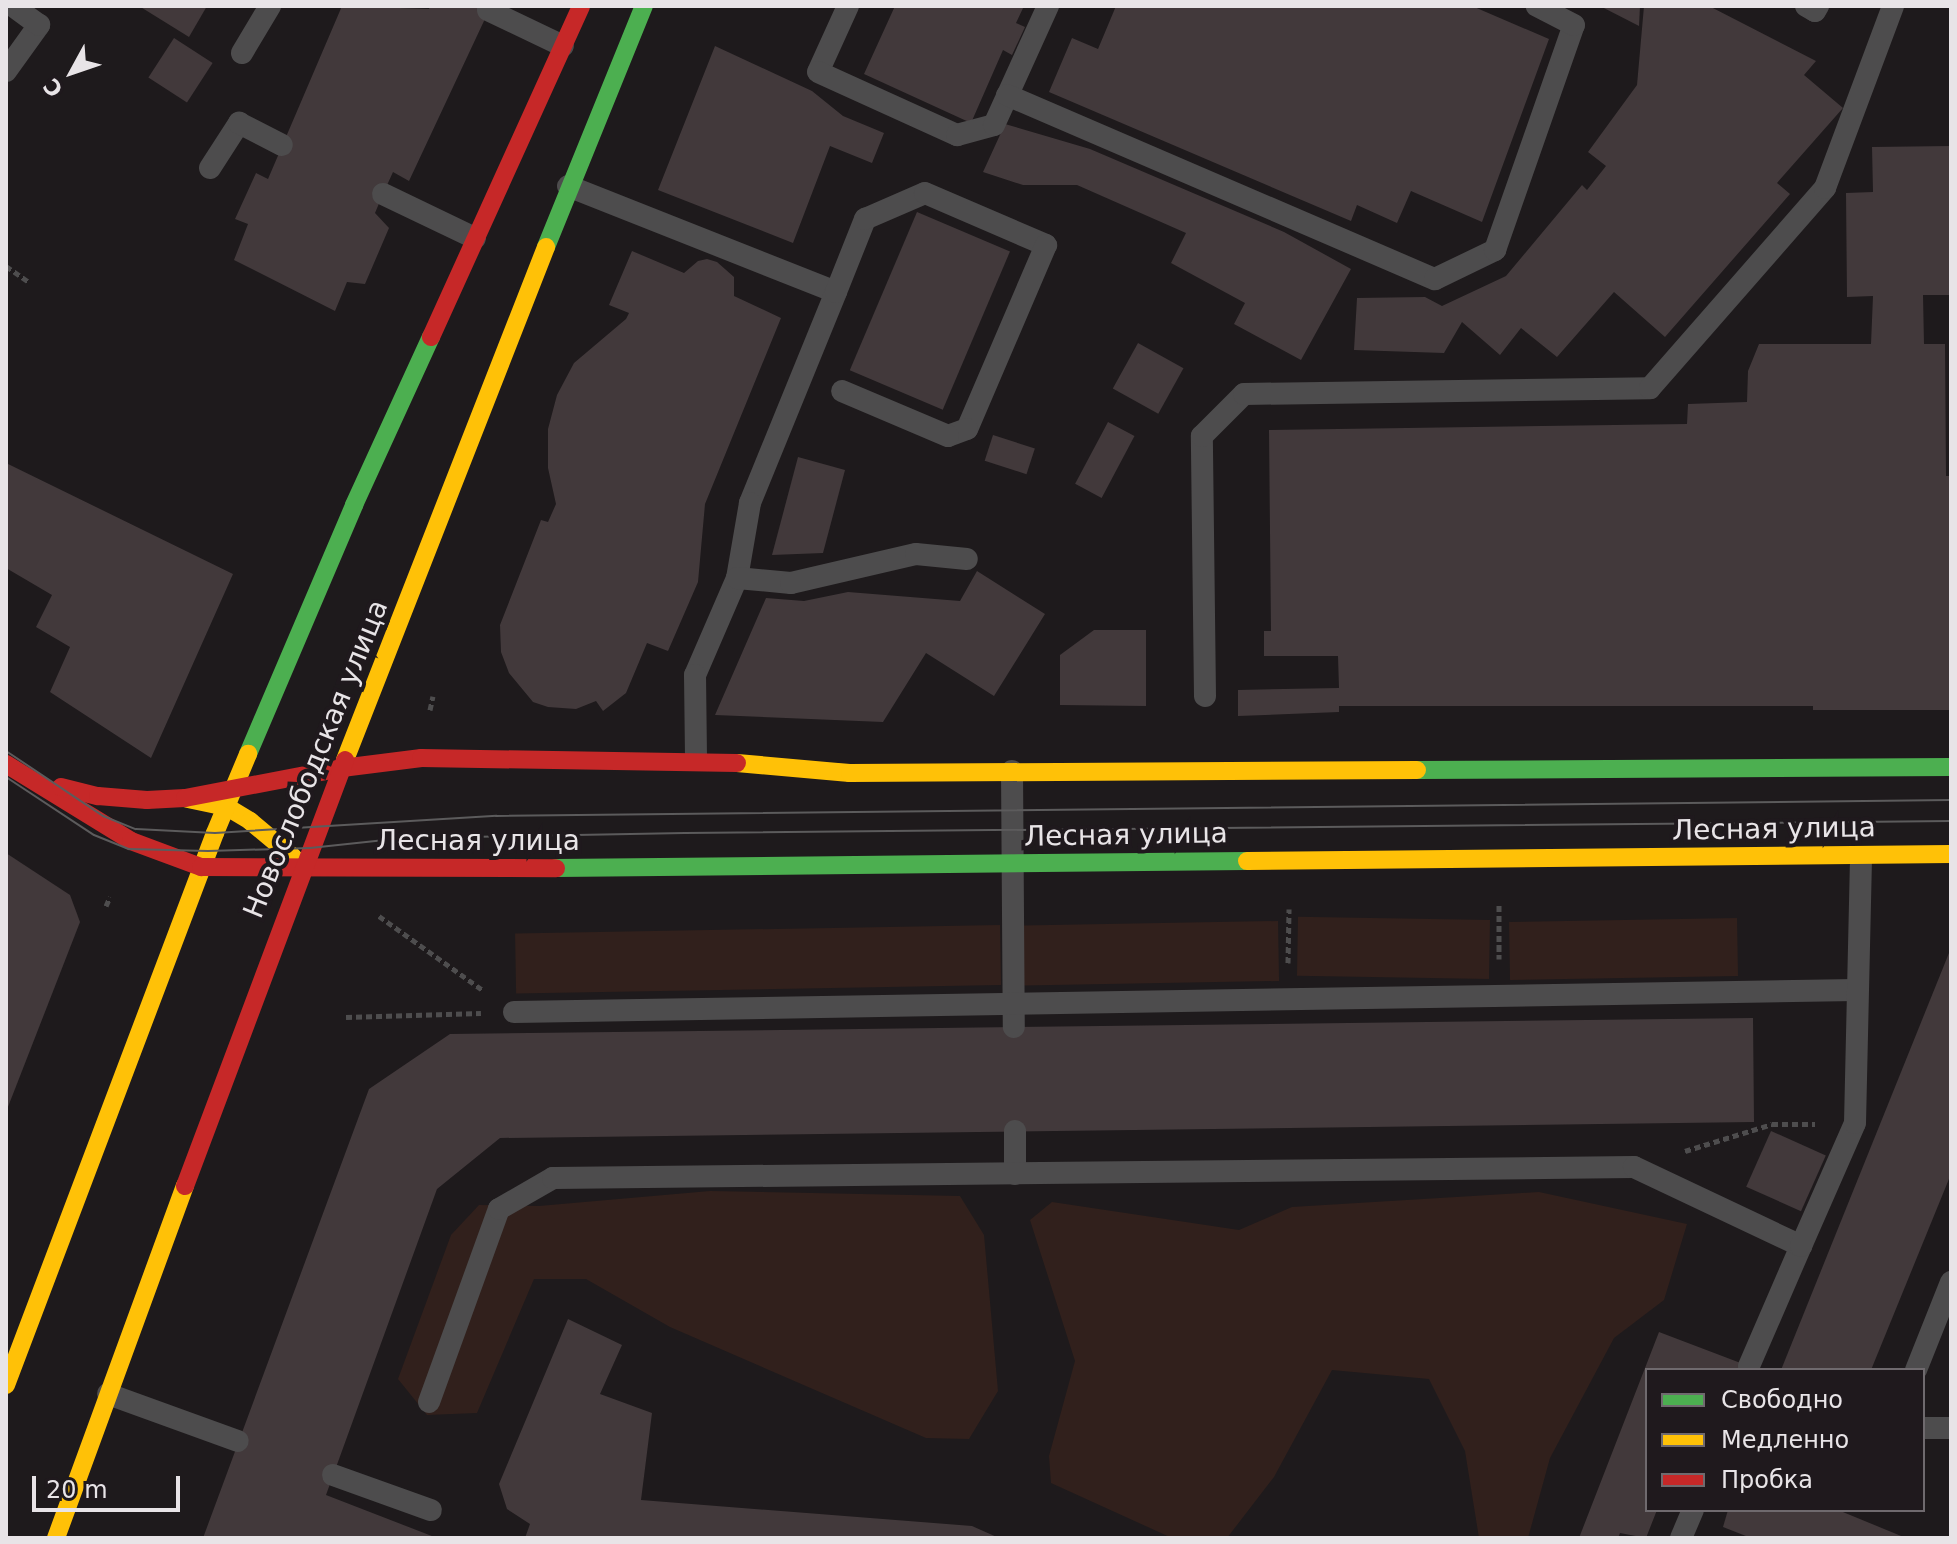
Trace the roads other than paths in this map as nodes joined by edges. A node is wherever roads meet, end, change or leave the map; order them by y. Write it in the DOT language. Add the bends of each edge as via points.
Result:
graph roads {
  1 [pos="13,6"];
  2 [pos="270,6"];
  3 [pos="581,6"];
  4 [pos="644,6"];
  5 [pos="848,6"];
  6 [pos="1048,6"];
  7 [pos="1537,6"];
  8 [pos="1806,6"];
  9 [pos="1818,6"];
  10 [pos="1893,6"];
  11 [pos="488,10"];
  12 [pos="563,46"];
  13 [pos="242,53"];
  14 [pos="6,71"];
  15 [pos="1007,95"];
  16 [pos="282,145"];
  17 [pos="210,168"];
  18 [pos="568,186"];
  19 [pos="383,194"];
  20 [pos="475,238"];
  21 [pos="836,292"];
  22 [pos="842,391"];
  23 [pos="967,559"];
  24 [pos="737,578"];
  25 [pos="1205,696"];
  26 [pos="696,760"];
  27 [pos="6,764"];
  28 [pos="1951,767"];
  29 [pos="342,768"];
  30 [pos="1012,771"];
  31 [pos="27,779"];
  32 [pos="235,789"];
  33 [pos="185,798"];
  34 [pos="227,807"];
  35 [pos="1951,854"];
  36 [pos="1861,857"];
  37 [pos="1013,864"];
  38 [pos="201,867"];
  39 [pos="301,869"];
  40 [pos="1856,990"];
  41 [pos="1014,1004"];
  42 [pos="514,1012"];
  43 [pos="1014,1027"];
  44 [pos="1015,1131"];
  45 [pos="1015,1174"];
  46 [pos="1801,1246"];
  47 [pos="1951,1282"];
  48 [pos="1749,1366"];
  49 [pos="1917,1368"];
  50 [pos="6,1385"];
  51 [pos="108,1394"];
  52 [pos="429,1402"];
  53 [pos="1925,1428"];
  54 [pos="1951,1428"];
  55 [pos="238,1441"];
  56 [pos="333,1475"];
  57 [pos="431,1510"];
  58 [pos="1692,1512"];
  59 [pos="56,1538"];
  60 [pos="1681,1538"];
  1 -- 14 [label="lane" via="39,25"];
  2 -- 13 [label="lane"];
  3 -- 12 [label="street"];
  4 -- 18 [label="street, Новослободская улица"];
  5 -- 15 [label="lane" via="818,72 957,135 994,125"];
  6 -- 15 [label="lane"];
  7 -- 15 [label="lane" via="1574,25 1495,250 1435,279"];
  8 -- 9 [label="lane" via="1815,11"];
  10 -- 25 [label="lane" via="1825,188 1650,388 1244,394 1202,436"];
  11 -- 12 [label="lane"];
  12 -- 20 [label="street"];
  16 -- 17 [label="lane" via="239,123"];
  18 -- 21 [label="lane"];
  18 -- 29 [label="street, Новослободская улица"];
  19 -- 20 [label="lane"];
  20 -- 32 [label="street" via="354,505"];
  21 -- 22 [label="lane" via="865,219 925,193 1046,245 967,429 948,436"];
  21 -- 24 [label="lane" via="750,503"];
  23 -- 24 [label="lane" via="916,554 791,583"];
  24 -- 26 [label="lane" via="695,675"];
  26 -- 29 [label="street" via="421,758"];
  26 -- 30 [label="street" via="850,773"];
  27 -- 31 [label="street, Лесная улица"];
  28 -- 30 [label="street"];
  29 -- 32 [label="street"];
  29 -- 39 [label="street, Новослободская улица"];
  30 -- 37 [label="lane"];
  31 -- 33 [label="street" via="98,796"];
  31 -- 38 [label="street, Лесная улица" via="131,841"];
  32 -- 33 [label="street"];
  32 -- 34 [label="street"];
  33 -- 34 [label="street"];
  34 -- 38 [label="street"];
  34 -- 39 [label="street" via="273,838"];
  35 -- 36 [label="street, Лесная улица"];
  36 -- 37 [label="street, Лесная улица"];
  36 -- 40 [label="lane"];
  37 -- 39 [label="street, Лесная улица"];
  37 -- 41 [label="lane"];
  38 -- 39 [label="street, Лесная улица"];
  38 -- 50 [label="street"];
  39 -- 51 [label="street, Новослободская улица"];
  40 -- 41 [label="lane"];
  40 -- 46 [label="lane" via="1855,1123"];
  41 -- 42 [label="lane"];
  41 -- 43 [label="lane"];
  44 -- 45 [label="lane"];
  45 -- 46 [label="lane" via="1634,1167"];
  45 -- 52 [label="lane" via="553,1178 499,1209"];
  46 -- 48 [label="lane"];
  47 -- 49 [label="lane"];
  51 -- 55 [label="lane"];
  51 -- 59 [label="street, Новослободская улица"];
  53 -- 54 [label="lane"];
  56 -- 57 [label="lane"];
  58 -- 60 [label="lane"];
}
